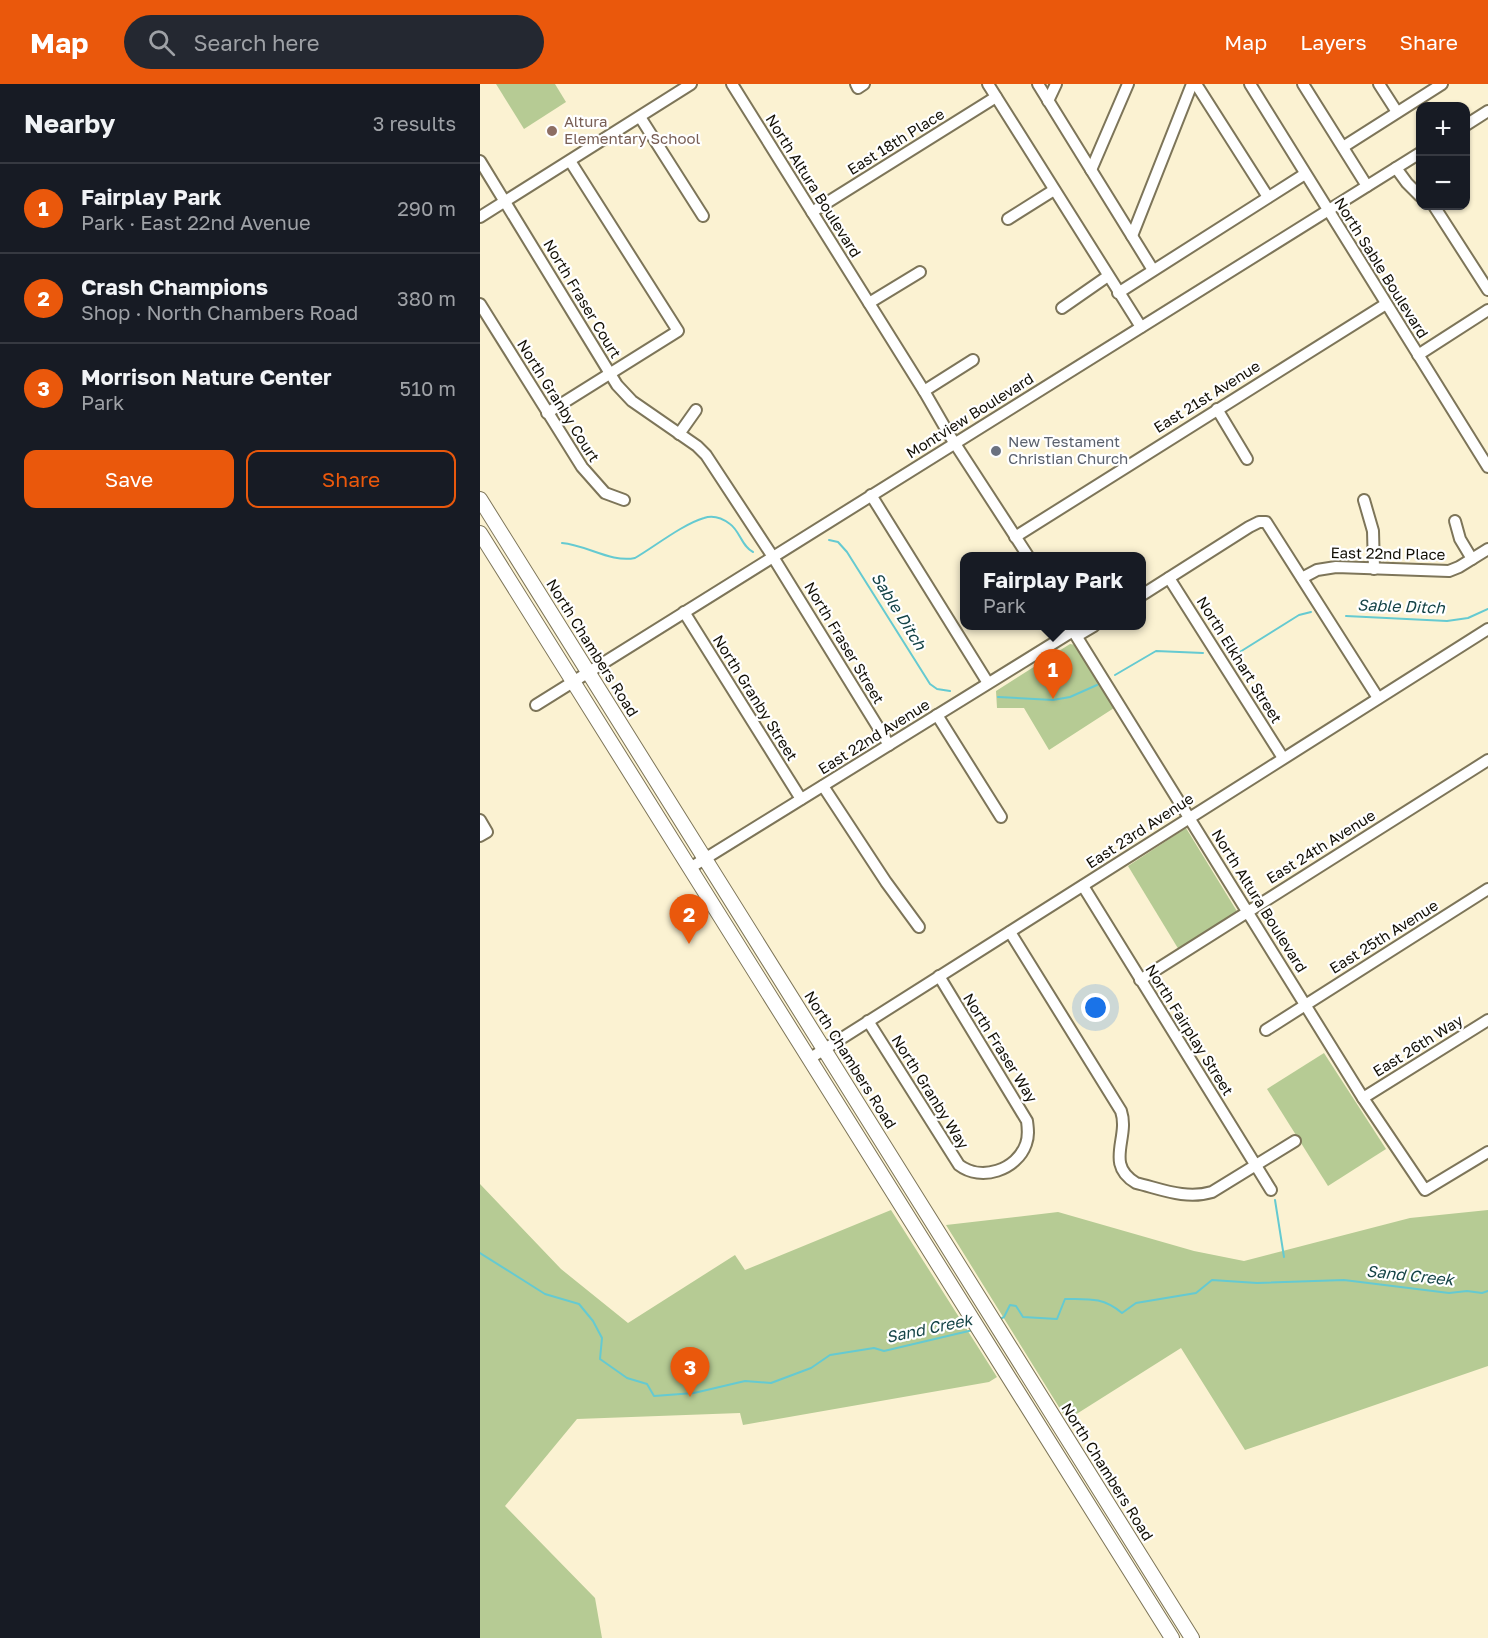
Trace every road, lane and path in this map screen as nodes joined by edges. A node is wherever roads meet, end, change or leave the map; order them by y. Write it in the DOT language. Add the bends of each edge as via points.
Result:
graph roads {
  1 [pos="691,84"];
  2 [pos="732,84"];
  3 [pos="856,84"];
  4 [pos="864,84"];
  5 [pos="988,84"];
  6 [pos="1038,84"];
  7 [pos="1056,84"];
  8 [pos="1128,84"];
  9 [pos="1194,84"];
  10 [pos="1250,84"];
  11 [pos="1303,84"];
  12 [pos="1379,84"];
  13 [pos="1442,84"];
  14 [pos="996,97"];
  15 [pos="1048,100"];
  16 [pos="1488,111"];
  17 [pos="1396,112"];
  18 [pos="640,117"];
  19 [pos="1470,122"];
  20 [pos="1343,147"];
  21 [pos="1416,156"];
  22 [pos="570,161"];
  23 [pos="480,162"];
  24 [pos="1396,168"];
  25 [pos="1091,170"];
  26 [pos="1305,174"];
  27 [pos="1367,186"];
  28 [pos="1054,190"];
  29 [pos="1416,192"];
  30 [pos="1268,197"];
  31 [pos="505,201"];
  32 [pos="1328,210"];
  33 [pos="1437,210"];
  34 [pos="812,212"];
  35 [pos="703,216"];
  36 [pos="480,217"];
  37 [pos="1008,219"];
  38 [pos="1132,236"];
  39 [pos="1153,270"];
  40 [pos="920,272"];
  41 [pos="1108,276"];
  42 [pos="1488,290"];
  43 [pos="1118,293"];
  44 [pos="869,303"];
  45 [pos="480,304"];
  46 [pos="1386,304"];
  47 [pos="1062,308"];
  48 [pos="1488,310"];
  49 [pos="1141,327"];
  50 [pos="1418,355"];
  51 [pos="973,360"];
  52 [pos="609,373"];
  53 [pos="924,391"];
  54 [pos="1217,409"];
  55 [pos="696,410"];
  56 [pos="547,413"];
  57 [pos="679,434"];
  58 [pos="955,443"];
  59 [pos="1247,459"];
  60 [pos="1488,467"];
  61 [pos="871,495"];
  62 [pos="480,499"];
  63 [pos="624,500"];
  64 [pos="1364,500"];
  65 [pos="1455,521"];
  66 [pos="480,533"];
  67 [pos="1015,537"];
  68 [pos="1488,549"];
  69 [pos="1025,552"];
  70 [pos="773,557"];
  71 [pos="1472,559"];
  72 [pos="1374,569"];
  73 [pos="1169,578"];
  74 [pos="1302,578"];
  75 [pos="1146,592"];
  76 [pos="684,612"];
  77 [pos="1488,629"];
  78 [pos="1074,631"];
  79 [pos="588,672"];
  80 [pos="573,682"];
  81 [pos="988,683"];
  82 [pos="1378,698"];
  83 [pos="536,705"];
  84 [pos="937,716"];
  85 [pos="889,745"];
  86 [pos="1283,758"];
  87 [pos="1488,759"];
  88 [pos="823,786"];
  89 [pos="801,800"];
  90 [pos="1001,817"];
  91 [pos="1190,817"];
  92 [pos="480,820"];
  93 [pos="484,834"];
  94 [pos="705,859"];
  95 [pos="690,868"];
  96 [pos="1083,886"];
  97 [pos="1488,889"];
  98 [pos="1247,912"];
  99 [pos="919,927"];
  100 [pos="1010,932"];
  101 [pos="939,976"];
  102 [pos="1140,980"];
  103 [pos="1305,1004"];
  104 [pos="1488,1020"];
  105 [pos="868,1021"];
  106 [pos="1266,1030"];
  107 [pos="824,1049"];
  108 [pos="809,1059"];
  109 [pos="1364,1098"];
  110 [pos="1295,1141"];
  111 [pos="1488,1152"];
  112 [pos="1006,1166"];
  113 [pos="1256,1166"];
  114 [pos="1271,1190"];
  115 [pos="1050,1411"];
  116 [pos="1035,1420"];
  117 [pos="1172,1638"];
  118 [pos="1192,1638"];
  1 -- 18 [label="street"];
  2 -- 34 [label="street, North Altura Boulevard"];
  3 -- 4 [label="street" via="858,88"];
  5 -- 14 [label="street"];
  6 -- 15 [label="street"];
  7 -- 15 [label="street"];
  8 -- 25 [label="street"];
  9 -- 30 [label="street"];
  9 -- 38 [label="street"];
  10 -- 26 [label="street, North Sable Boulevard"];
  11 -- 20 [label="street"];
  12 -- 17 [label="street"];
  13 -- 17 [label="street"];
  14 -- 28 [label="street"];
  14 -- 34 [label="street, East 18th Place"];
  15 -- 25 [label="street"];
  16 -- 19 [label="street"];
  17 -- 20 [label="street"];
  18 -- 22 [label="street"];
  18 -- 35 [label="street"];
  20 -- 27 [label="street"];
  21 -- 24 [label="street, Montview Boulevard"];
  22 -- 31 [label="street"];
  22 -- 52 [label="street" via="678,331"];
  23 -- 31 [label="street, North Fraser Court"];
  24 -- 27 [label="street, Montview Boulevard"];
  24 -- 29 [label="street"];
  25 -- 38 [label="street"];
  26 -- 30 [label="street"];
  26 -- 32 [label="street, North Sable Boulevard"];
  27 -- 32 [label="street, Montview Boulevard"];
  28 -- 37 [label="street"];
  28 -- 41 [label="street"];
  30 -- 39 [label="street"];
  31 -- 36 [label="street"];
  31 -- 52 [label="street, North Fraser Court"];
  32 -- 46 [label="street, North Sable Boulevard"];
  32 -- 49 [label="street, Montview Boulevard"];
  33 -- 42 [label="street"];
  34 -- 44 [label="street, North Altura Boulevard"];
  38 -- 39 [label="street"];
  39 -- 43 [label="street"];
  40 -- 44 [label="street"];
  41 -- 43 [label="street"];
  41 -- 47 [label="street"];
  43 -- 49 [label="street"];
  44 -- 53 [label="street, North Altura Boulevard"];
  45 -- 56 [label="street, North Granby Court"];
  46 -- 50 [label="street, North Sable Boulevard"];
  46 -- 54 [label="street, East 21st Avenue"];
  48 -- 50 [label="street"];
  49 -- 58 [label="street, Montview Boulevard"];
  50 -- 60 [label="street, North Sable Boulevard"];
  51 -- 53 [label="street"];
  52 -- 56 [label="street"];
  52 -- 57 [label="street, North Fraser Court" via="632,401"];
  53 -- 58 [label="street, North Altura Boulevard"];
  54 -- 59 [label="street"];
  54 -- 67 [label="street, East 21st Avenue"];
  55 -- 57 [label="street"];
  56 -- 63 [label="street, North Granby Court" via="593,481 609,496"];
  57 -- 70 [label="street, North Fraser Court" via="706,455"];
  58 -- 61 [label="street, Montview Boulevard"];
  58 -- 67 [label="street, North Altura Boulevard"];
  61 -- 70 [label="street, Montview Boulevard"];
  61 -- 81 [label="street"];
  62 -- 79 [label="main road, North Chambers Road"];
  64 -- 72 [label="street" via="1373,531"];
  65 -- 71 [label="street, East 22nd Place"];
  66 -- 80 [label="main road"];
  67 -- 69 [label="street, North Altura Boulevard"];
  68 -- 71 [label="street, East 22nd Place"];
  70 -- 76 [label="street, Montview Boulevard"];
  70 -- 85 [label="street, North Fraser Street"];
  71 -- 72 [label="street, East 22nd Place" via="1449,571"];
  72 -- 74 [label="street, East 22nd Place" via="1327,568"];
  73 -- 74 [label="street" via="1258,522 1266,522"];
  73 -- 75 [label="street"];
  73 -- 86 [label="street, North Elkhart Street"];
  74 -- 82 [label="street"];
  76 -- 79 [label="street, Montview Boulevard"];
  76 -- 89 [label="street, North Granby Street"];
  77 -- 82 [label="street, East 23rd Avenue"];
  78 -- 81 [label="street, East 22nd Avenue"];
  78 -- 91 [label="street, North Altura Boulevard"];
  79 -- 80 [label="street, Montview Boulevard"];
  79 -- 94 [label="main road, North Chambers Road"];
  80 -- 83 [label="street, Montview Boulevard"];
  80 -- 95 [label="main road"];
  81 -- 84 [label="street, East 22nd Avenue"];
  82 -- 86 [label="street, East 23rd Avenue"];
  84 -- 85 [label="street, East 22nd Avenue"];
  84 -- 90 [label="street"];
  85 -- 88 [label="street, East 22nd Avenue"];
  86 -- 91 [label="street, East 23rd Avenue"];
  87 -- 98 [label="street, East 24th Avenue"];
  88 -- 89 [label="street, East 22nd Avenue"];
  88 -- 99 [label="street"];
  89 -- 94 [label="street, East 22nd Avenue"];
  91 -- 96 [label="street, East 23rd Avenue"];
  91 -- 98 [label="street, North Altura Boulevard"];
  92 -- 93 [label="street"];
  94 -- 95 [label="street, East 22nd Avenue"];
  94 -- 107 [label="main road, North Chambers Road"];
  95 -- 108 [label="main road"];
  96 -- 100 [label="street, East 23rd Avenue"];
  96 -- 102 [label="street, North Fairplay Street"];
  97 -- 103 [label="street, East 25th Avenue"];
  98 -- 102 [label="street, East 24th Avenue"];
  98 -- 103 [label="street, North Altura Boulevard"];
  100 -- 101 [label="street, East 23rd Avenue"];
  100 -- 113 [label="street" via="1121,1111 1124,1125 1120,1175 1136,1183 1197,1196 1212,1192"];
  101 -- 105 [label="street, East 23rd Avenue"];
  101 -- 112 [label="street, North Fraser Way" via="1027,1121 1025,1147"];
  102 -- 113 [label="street, North Fairplay Street"];
  103 -- 106 [label="street, East 25th Avenue"];
  103 -- 109 [label="street, North Altura Boulevard"];
  104 -- 109 [label="street, East 26th Way"];
  105 -- 107 [label="street, East 23rd Avenue"];
  105 -- 112 [label="street, North Granby Way" via="959,1165 979,1174"];
  107 -- 108 [label="street, East 23rd Avenue"];
  107 -- 115 [label="main road, North Chambers Road"];
  108 -- 116 [label="main road"];
  109 -- 111 [label="street, North Altura Boulevard" via="1425,1190"];
  110 -- 113 [label="street"];
  113 -- 114 [label="street, North Fairplay Street"];
  115 -- 116 [label="main road"];
  115 -- 118 [label="main road, North Chambers Road"];
  116 -- 117 [label="main road"];
}
